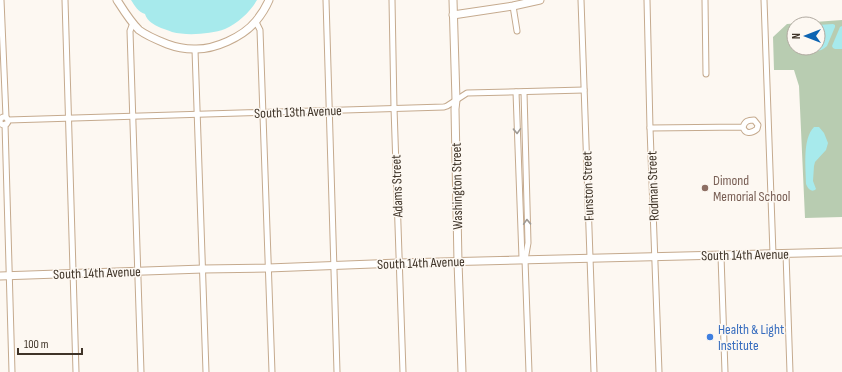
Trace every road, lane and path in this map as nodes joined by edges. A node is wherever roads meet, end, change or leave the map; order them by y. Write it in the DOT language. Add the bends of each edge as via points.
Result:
graph roads {
  1 [pos="1,0"];
  2 [pos="65,0"];
  3 [pos="118,0"];
  4 [pos="269,0"];
  5 [pos="326,0"];
  6 [pos="392,0"];
  7 [pos="453,0"];
  8 [pos="540,0"];
  9 [pos="581,0"];
  10 [pos="647,0"];
  11 [pos="705,0"];
  12 [pos="764,0"];
  13 [pos="513,6"];
  14 [pos="453,15"];
  15 [pos="256,22"];
  16 [pos="133,23"];
  17 [pos="517,31"];
  18 [pos="194,50"];
  19 [pos="706,74"];
  20 [pos="584,90"];
  21 [pos="516,92"];
  22 [pos="524,92"];
  23 [pos="456,100"];
  24 [pos="394,108"];
  25 [pos="329,111"];
  26 [pos="263,113"];
  27 [pos="197,115"];
  28 [pos="133,116"];
  29 [pos="69,118"];
  30 [pos="4,120"];
  31 [pos="743,127"];
  32 [pos="650,128"];
  33 [pos="842,252"];
  34 [pos="773,254"];
  35 [pos="786,254"];
  36 [pos="721,256"];
  37 [pos="655,257"];
  38 [pos="590,259"];
  39 [pos="525,260"];
  40 [pos="458,262"];
  41 [pos="399,263"];
  42 [pos="334,266"];
  43 [pos="268,268"];
  44 [pos="203,269"];
  45 [pos="138,272"];
  46 [pos="73,274"];
  47 [pos="0,276"];
  48 [pos="9,276"];
  49 [pos="12,372"];
  50 [pos="76,372"];
  51 [pos="141,372"];
  52 [pos="206,372"];
  53 [pos="272,372"];
  54 [pos="337,372"];
  55 [pos="403,372"];
  56 [pos="462,372"];
  57 [pos="529,372"];
  58 [pos="594,372"];
  59 [pos="659,372"];
  60 [pos="725,372"];
  61 [pos="790,372"];
  1 -- 30 [label="street"];
  2 -- 29 [label="street"];
  3 -- 16 [label="street"];
  4 -- 15 [label="street"];
  5 -- 25 [label="street"];
  6 -- 24 [label="street, Adams Street"];
  7 -- 14 [label="street, Washington Street"];
  8 -- 13 [label="street"];
  9 -- 20 [label="street, Funston Street"];
  10 -- 32 [label="street, Rodman Street"];
  11 -- 19 [label="street"];
  12 -- 34 [label="street"];
  13 -- 14 [label="street"];
  13 -- 17 [label="street"];
  14 -- 23 [label="street, Washington Street"];
  15 -- 18 [label="street" via="224,43"];
  15 -- 26 [label="street" via="260,30"];
  16 -- 18 [label="street" via="154,39"];
  16 -- 28 [label="street" via="130,31"];
  18 -- 27 [label="street"];
  20 -- 22 [label="street, South 13th Avenue"];
  20 -- 38 [label="street, Funston Street"];
  21 -- 22 [label="street, South 13th Avenue"];
  21 -- 23 [label="street, South 13th Avenue" via="467,93"];
  21 -- 39 [label="street, one-way" via="522,258"];
  39 -- 22 [label="street, one-way" via="528,243"];
  23 -- 24 [label="street, South 13th Avenue" via="444,107"];
  23 -- 40 [label="street, Washington Street"];
  24 -- 25 [label="street, South 13th Avenue"];
  24 -- 41 [label="street, Adams Street"];
  25 -- 26 [label="street, South 13th Avenue"];
  25 -- 42 [label="street"];
  26 -- 27 [label="street, South 13th Avenue"];
  26 -- 43 [label="street"];
  27 -- 28 [label="street, South 13th Avenue"];
  27 -- 44 [label="street"];
  28 -- 29 [label="street, South 13th Avenue"];
  28 -- 45 [label="street"];
  29 -- 30 [label="street, South 13th Avenue"];
  29 -- 46 [label="street"];
  30 -- 48 [label="street"];
  31 -- 32 [label="street"];
  32 -- 37 [label="street, Rodman Street"];
  33 -- 35 [label="street, South 14th Avenue"];
  34 -- 35 [label="street, South 14th Avenue"];
  34 -- 36 [label="street, South 14th Avenue"];
  35 -- 61 [label="street"];
  36 -- 37 [label="street, South 14th Avenue"];
  36 -- 60 [label="street"];
  37 -- 38 [label="street, South 14th Avenue"];
  37 -- 59 [label="street, Rodman Street"];
  38 -- 39 [label="street, South 14th Avenue"];
  38 -- 58 [label="street, Funston Street"];
  39 -- 40 [label="street, South 14th Avenue"];
  39 -- 57 [label="street"];
  40 -- 41 [label="street, South 14th Avenue"];
  40 -- 56 [label="street, Washington Street"];
  41 -- 42 [label="street, South 14th Avenue"];
  41 -- 55 [label="street, Adams Street"];
  42 -- 43 [label="street, South 14th Avenue"];
  42 -- 54 [label="street"];
  43 -- 44 [label="street, South 14th Avenue"];
  43 -- 53 [label="street"];
  44 -- 45 [label="street, South 14th Avenue"];
  44 -- 52 [label="street"];
  45 -- 46 [label="street, South 14th Avenue"];
  45 -- 51 [label="street"];
  46 -- 48 [label="street, South 14th Avenue"];
  46 -- 50 [label="street"];
  47 -- 48 [label="street, South 14th Avenue"];
  48 -- 49 [label="street"];
}
